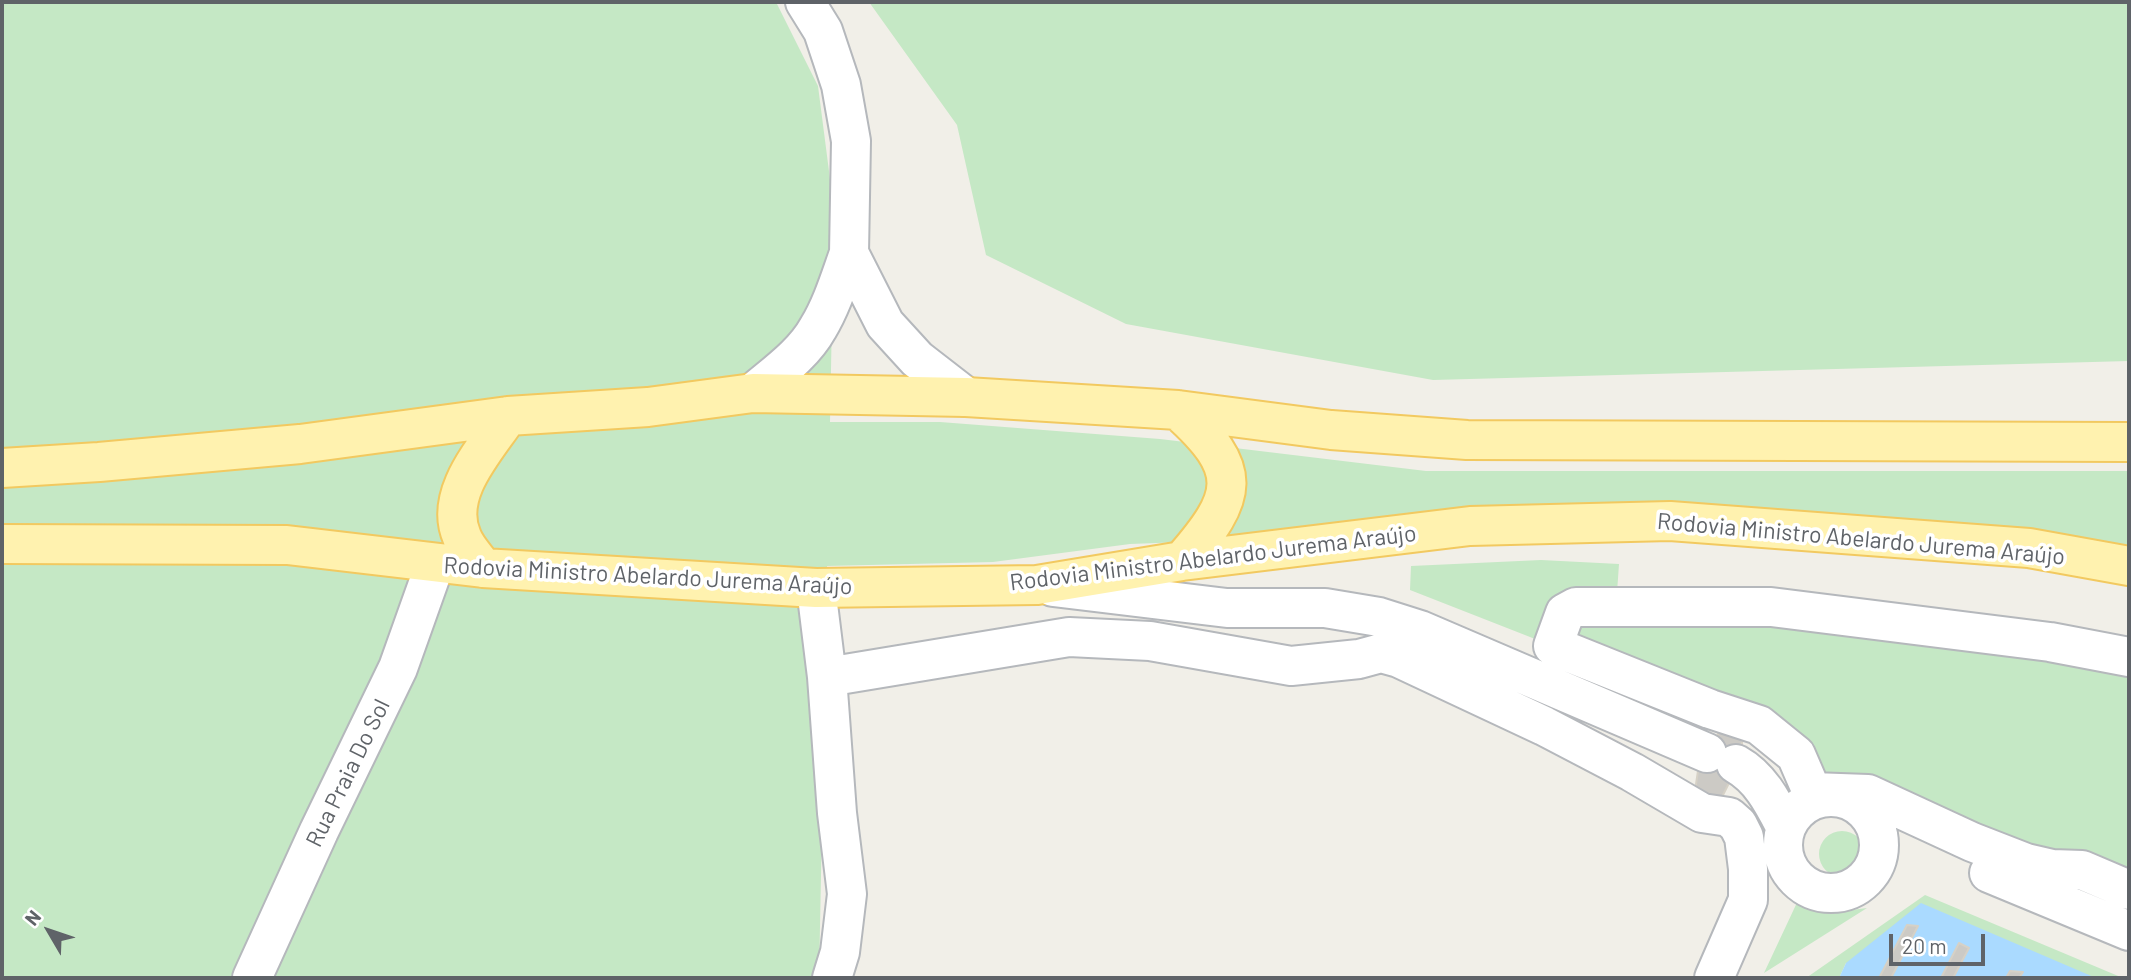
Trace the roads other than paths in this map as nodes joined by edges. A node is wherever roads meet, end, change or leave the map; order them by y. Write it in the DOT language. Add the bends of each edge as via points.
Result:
graph roads {
  1 [pos="805,2"];
  2 [pos="849,253"];
  3 [pos="752,393"];
  4 [pos="966,397"];
  5 [pos="1178,410"];
  6 [pos="508,416"];
  7 [pos="2129,442"];
  8 [pos="2,468"];
  9 [pos="2,544"];
  10 [pos="1182,561"];
  11 [pos="435,564"];
  12 [pos="2129,566"];
  13 [pos="483,568"];
  14 [pos="1037,585"];
  15 [pos="816,588"];
  16 [pos="2129,657"];
  17 [pos="827,677"];
  18 [pos="1875,827"];
  19 [pos="1785,841"];
  20 [pos="2129,890"];
  21 [pos="2129,931"];
  22 [pos="252,978"];
  23 [pos="832,978"];
  24 [pos="1714,978"];
  25 [pos="1728,978"];
  1 -- 2 [label="street" via="823,31 841,85 851,141"];
  2 -- 3 [label="street" via="817,330 798,354"];
  2 -- 4 [label="street" via="885,324 917,359"];
  3 -- 4 [label="main road"];
  3 -- 6 [label="main road" via="648,407"];
  4 -- 5 [label="main road"];
  5 -- 7 [label="main road" via="1331,430 1467,440"];
  5 -- 10 [label="main road" via="1215,449 1224,466 1227,489 1219,512"];
  6 -- 8 [label="main road" via="300,444"];
  6 -- 13 [label="main road" via="461,487 457,512 461,537"];
  9 -- 11 [label="main road, Rodovia Ministro Abelardo Jurema Araújo" via="287,545"];
  10 -- 12 [label="main road, Rodovia Ministro Abelardo Jurema Araújo" via="1470,526 1670,521 2029,548"];
  10 -- 14 [label="main road, Rodovia Ministro Abelardo Jurema Araújo"];
  11 -- 13 [label="main road, Rodovia Ministro Abelardo Jurema Araújo"];
  11 -- 22 [label="street, Rua Praia Do Sol" via="398,668"];
  13 -- 15 [label="main road, Rodovia Ministro Abelardo Jurema Araújo"];
  14 -- 15 [label="main road, Rodovia Ministro Abelardo Jurema Araújo"];
  14 -- 19 [label="street" via="1227,608 1325,608 1420,630 1748,771 1770,798"];
  15 -- 17 [label="street"];
  16 -- 20 [label="street" via="2050,642 1771,607 1576,607 1565,613 1553,646 1759,725 1796,755 1812,792 1868,794 2026,863 2082,870"];
  17 -- 23 [label="street" via="847,894"];
  17 -- 24 [label="street" via="1069,637 1150,641 1292,666 1381,653 1399,658 1544,726 1702,813 1729,817 1738,825 1744,837 1748,900"];
  18 -- 19 [label="street" via="1854,803 1839,797 1822,798 1796,813"];
  18 -- 19 [label="street" via="1879,843 1870,874 1842,892 1826,893 1799,881 1789,869"];
  18 -- 21 [label="street"];
  19 -- 25 [label="street"];
}
